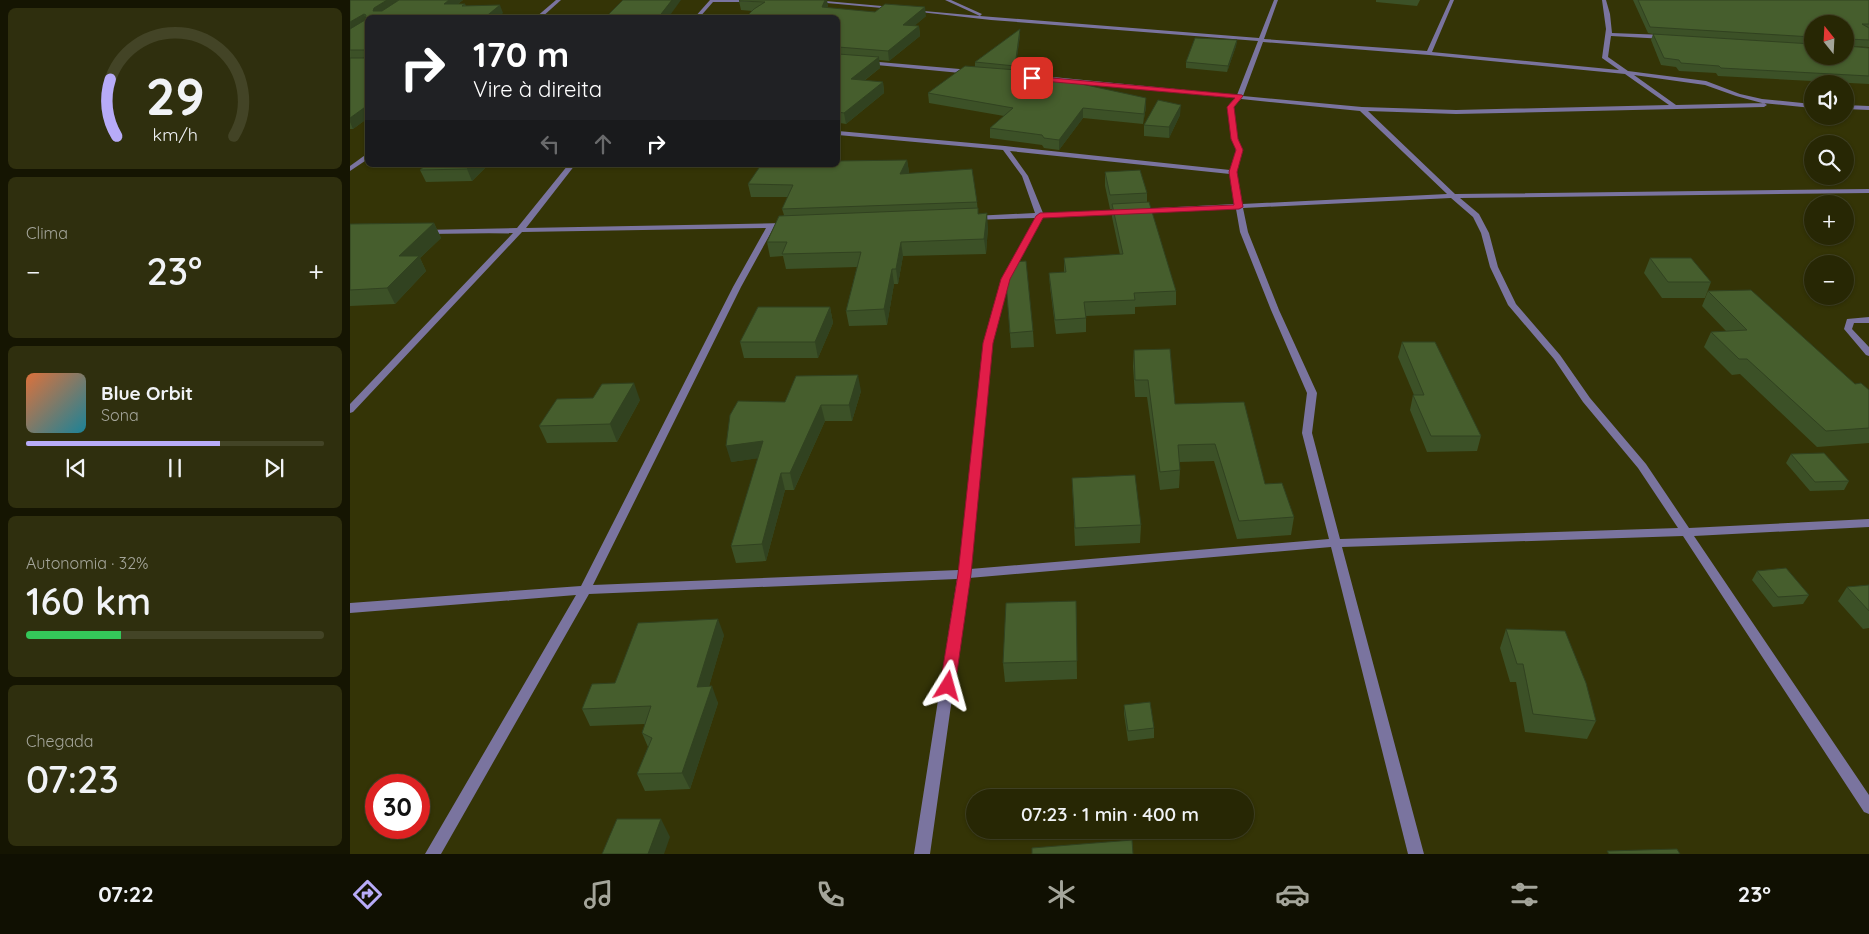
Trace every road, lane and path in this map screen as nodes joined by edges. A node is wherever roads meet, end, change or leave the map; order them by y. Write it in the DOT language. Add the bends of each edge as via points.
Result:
graph roads {
  1 [pos="559,0"];
  2 [pos="808,0"];
  3 [pos="947,0"];
  4 [pos="1276,0"];
  5 [pos="1452,0"];
  6 [pos="1604,0"];
  7 [pos="713,1"];
  8 [pos="756,1"];
  9 [pos="900,9"];
  10 [pos="909,10"];
  11 [pos="541,15"];
  12 [pos="699,15"];
  13 [pos="991,19"];
  14 [pos="1609,34"];
  15 [pos="1677,38"];
  16 [pos="1261,39"];
  17 [pos="1429,53"];
  18 [pos="864,63"];
  19 [pos="978,73"];
  20 [pos="1628,73"];
  21 [pos="1046,79"];
  22 [pos="1240,96"];
  23 [pos="1787,105"];
  24 [pos="1804,106"];
  25 [pos="1676,107"];
  26 [pos="1854,107"];
  27 [pos="1869,108"];
  28 [pos="1362,109"];
  29 [pos="840,133"];
  30 [pos="1005,148"];
  31 [pos="365,157"];
  32 [pos="570,167"];
  33 [pos="350,169"];
  34 [pos="1233,172"];
  35 [pos="1869,191"];
  36 [pos="1452,196"];
  37 [pos="1239,207"];
  38 [pos="1040,216"];
  39 [pos="961,218"];
  40 [pos="791,225"];
  41 [pos="771,226"];
  42 [pos="519,231"];
  43 [pos="420,232"];
  44 [pos="1869,320"];
  45 [pos="1869,353"];
  46 [pos="350,410"];
  47 [pos="1869,523"];
  48 [pos="1687,532"];
  49 [pos="1336,543"];
  50 [pos="964,574"];
  51 [pos="585,590"];
  52 [pos="350,608"];
  53 [pos="1869,807"];
  54 [pos="433,854"];
  55 [pos="922,854"];
  56 [pos="1416,854"];
  1 -- 11 [label="street"];
  2 -- 9 [label="street"];
  3 -- 13 [label="street"];
  4 -- 16 [label="street"];
  5 -- 17 [label="street"];
  6 -- 14 [label="street"];
  7 -- 8 [label="street"];
  7 -- 12 [label="street"];
  10 -- 13 [label="street"];
  13 -- 16 [label="street"];
  14 -- 15 [label="street"];
  14 -- 20 [label="street" via="1605,58"];
  16 -- 17 [label="street"];
  16 -- 22 [label="street"];
  17 -- 20 [label="street"];
  18 -- 19 [label="street"];
  20 -- 23 [label="street" via="1706,83 1738,95"];
  20 -- 25 [label="street"];
  21 -- 22 [label="street"];
  22 -- 28 [label="street"];
  22 -- 34 [label="street" via="1230,107 1239,150"];
  23 -- 24 [label="street"];
  23 -- 25 [label="street"];
  25 -- 28 [label="street" via="1456,112"];
  26 -- 27 [label="street"];
  28 -- 36 [label="street"];
  29 -- 30 [label="street"];
  30 -- 34 [label="street"];
  30 -- 38 [label="street" via="1025,176"];
  31 -- 33 [label="street"];
  32 -- 42 [label="street"];
  34 -- 37 [label="street"];
  35 -- 36 [label="street"];
  36 -- 37 [label="street"];
  36 -- 48 [label="street" via="1476,216 1486,233 1494,266 1512,305 1642,466"];
  37 -- 38 [label="street"];
  37 -- 49 [label="street" via="1254,258 1312,393 1308,433"];
  38 -- 39 [label="street"];
  38 -- 50 [label="street" via="1006,279 988,343"];
  40 -- 41 [label="street"];
  41 -- 42 [label="street"];
  41 -- 51 [label="street" via="737,287"];
  42 -- 43 [label="street"];
  42 -- 46 [label="street"];
  44 -- 45 [label="street" via="1850,321 1848,329"];
  47 -- 48 [label="street"];
  48 -- 49 [label="street"];
  48 -- 53 [label="street"];
  49 -- 50 [label="street"];
  49 -- 56 [label="street"];
  50 -- 51 [label="street"];
  50 -- 55 [label="street"];
  51 -- 52 [label="street"];
  51 -- 54 [label="street"];
}
